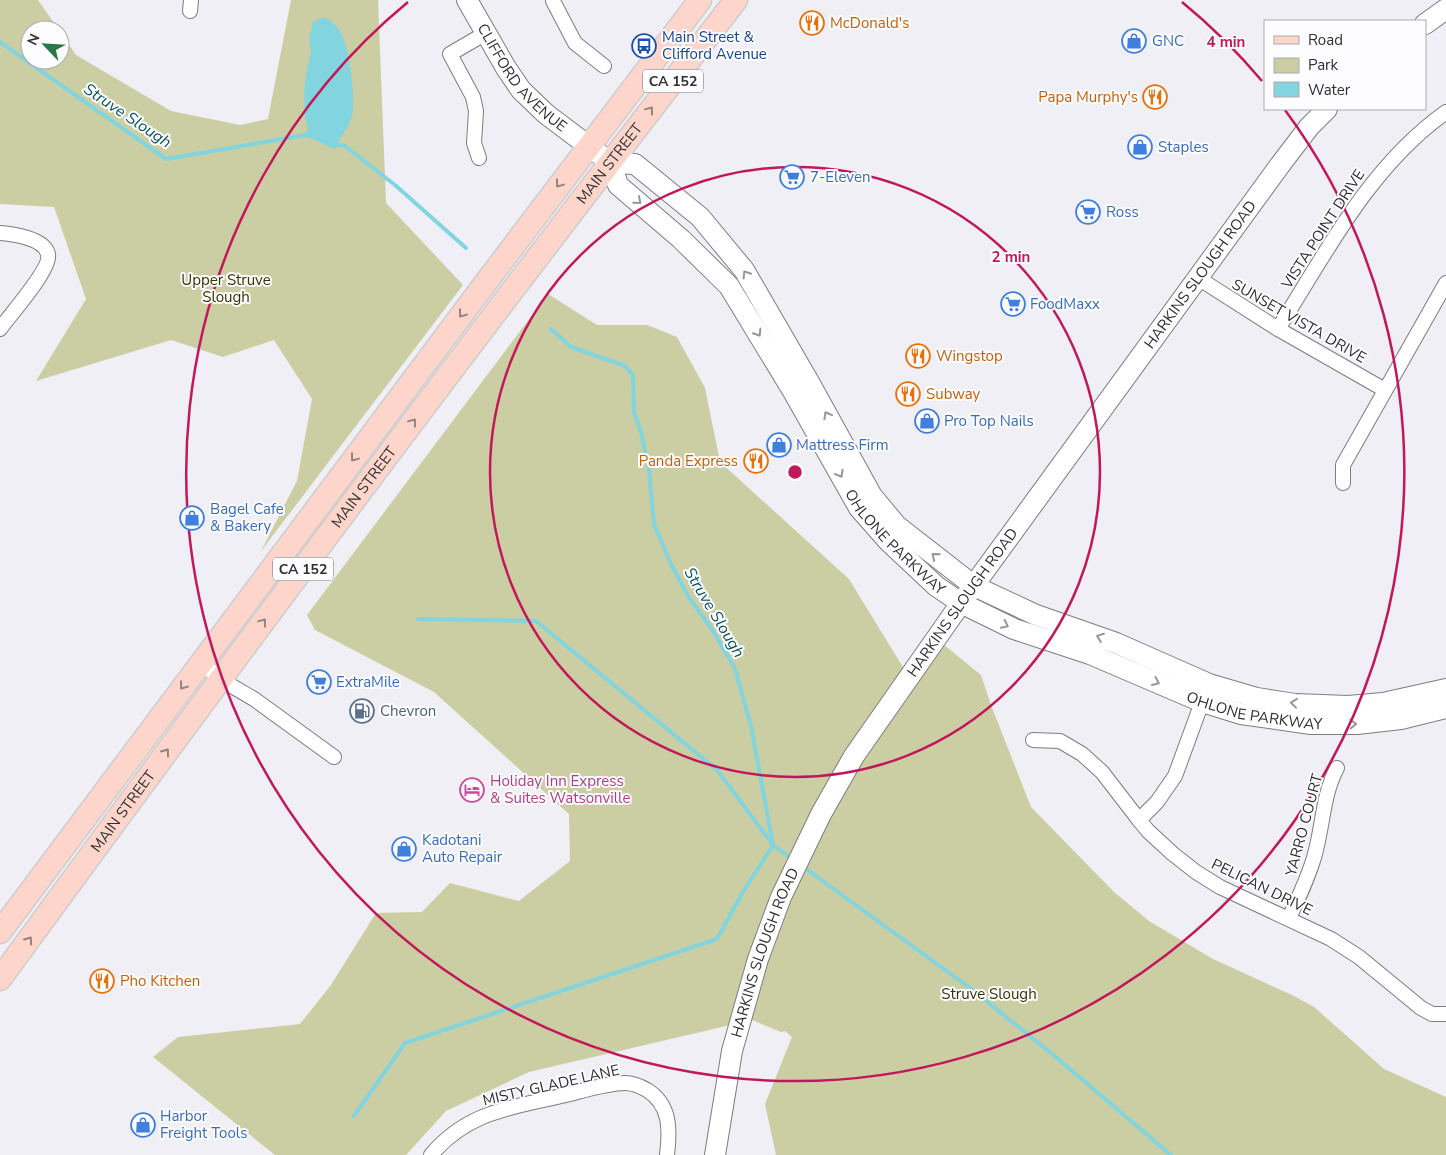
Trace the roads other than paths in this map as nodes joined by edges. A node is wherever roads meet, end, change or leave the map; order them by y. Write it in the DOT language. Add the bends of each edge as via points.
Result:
graph roads {
  1 [pos="467,0"];
  2 [pos="554,0"];
  3 [pos="700,0"];
  4 [pos="736,0"];
  5 [pos="1446,8"];
  6 [pos="1426,23"];
  7 [pos="486,33"];
  8 [pos="604,66"];
  9 [pos="1326,110"];
  10 [pos="1446,112"];
  11 [pos="589,145"];
  12 [pos="479,158"];
  13 [pos="611,163"];
  14 [pos="0,233"];
  15 [pos="1198,278"];
  16 [pos="1446,283"];
  17 [pos="0,329"];
  18 [pos="1278,329"];
  19 [pos="1385,390"];
  20 [pos="1343,483"];
  21 [pos="974,586"];
  22 [pos="961,603"];
  23 [pos="201,662"];
  24 [pos="220,679"];
  25 [pos="1446,689"];
  26 [pos="1206,693"];
  27 [pos="1446,708"];
  28 [pos="1033,740"];
  29 [pos="334,757"];
  30 [pos="1337,768"];
  31 [pos="1138,820"];
  32 [pos="1289,918"];
  33 [pos="0,932"];
  34 [pos="0,979"];
  35 [pos="1446,1014"];
  36 [pos="431,1155"];
  37 [pos="667,1155"];
  38 [pos="715,1155"];
  1 -- 7 [label="main road, CLIFFORD AVENUE"];
  2 -- 8 [label="street" via="575,43"];
  3 -- 11 [label="main road, MAIN STREET / CA 152"];
  13 -- 4 [label="main road, MAIN STREET / CA 152, one-way"];
  5 -- 6 [label="main road"];
  7 -- 11 [label="main road, CLIFFORD AVENUE" via="521,90 546,114"];
  7 -- 12 [label="street" via="450,54 473,97 476,111 474,143"];
  9 -- 15 [label="main road, HARKINS SLOUGH ROAD" via="1280,165"];
  10 -- 18 [label="street, VISTA POINT DRIVE" via="1408,142 1368,189"];
  11 -- 13 [label="main road"];
  11 -- 23 [label="main road, MAIN STREET / CA 152, one-way"];
  21 -- 13 [label="main road, OHLONE PARKWAY, one-way" via="897,526 872,496 744,270 700,217 635,164"];
  13 -- 22 [label="main road, OHLONE PARKWAY, one-way" via="618,185 729,286 860,508 888,541 936,586"];
  24 -- 13 [label="main road, MAIN STREET / CA 152, one-way" via="527,269"];
  14 -- 17 [label="street" via="28,238 47,250 48,260 42,274"];
  15 -- 18 [label="street, SUNSET VISTA DRIVE"];
  15 -- 21 [label="main road, HARKINS SLOUGH ROAD"];
  16 -- 19 [label="street"];
  18 -- 19 [label="street, SUNSET VISTA DRIVE"];
  19 -- 20 [label="street" via="1343,465"];
  21 -- 22 [label="main road, HARKINS SLOUGH ROAD"];
  26 -- 21 [label="main road, OHLONE PARKWAY, one-way" via="1116,643 1036,615"];
  22 -- 26 [label="main road, OHLONE PARKWAY, one-way" via="1014,629"];
  22 -- 38 [label="main road, HARKINS SLOUGH ROAD" via="854,756 781,896 761,950 732,1051"];
  23 -- 24 [label="street"];
  23 -- 33 [label="main road, MAIN STREET / CA 152, one-way"];
  24 -- 29 [label="street" via="254,699"];
  34 -- 24 [label="main road, MAIN STREET / CA 152, one-way"];
  25 -- 26 [label="main road, OHLONE PARKWAY, one-way" via="1384,703 1323,706"];
  26 -- 27 [label="main road, OHLONE PARKWAY, one-way" via="1256,717 1311,724 1380,722"];
  26 -- 31 [label="street" via="1175,776 1157,802"];
  28 -- 31 [label="street, PELICAN DRIVE" via="1060,741 1082,754 1102,772"];
  30 -- 32 [label="street, YARRO COURT" via="1329,782 1312,866"];
  31 -- 32 [label="street, PELICAN DRIVE" via="1196,872 1220,887"];
  32 -- 35 [label="street, PELICAN DRIVE" via="1350,950 1427,1011"];
  36 -- 37 [label="street, MISTY GLADE LANE" via="461,1128 486,1115 624,1083 646,1089 661,1103 669,1123"];
}
